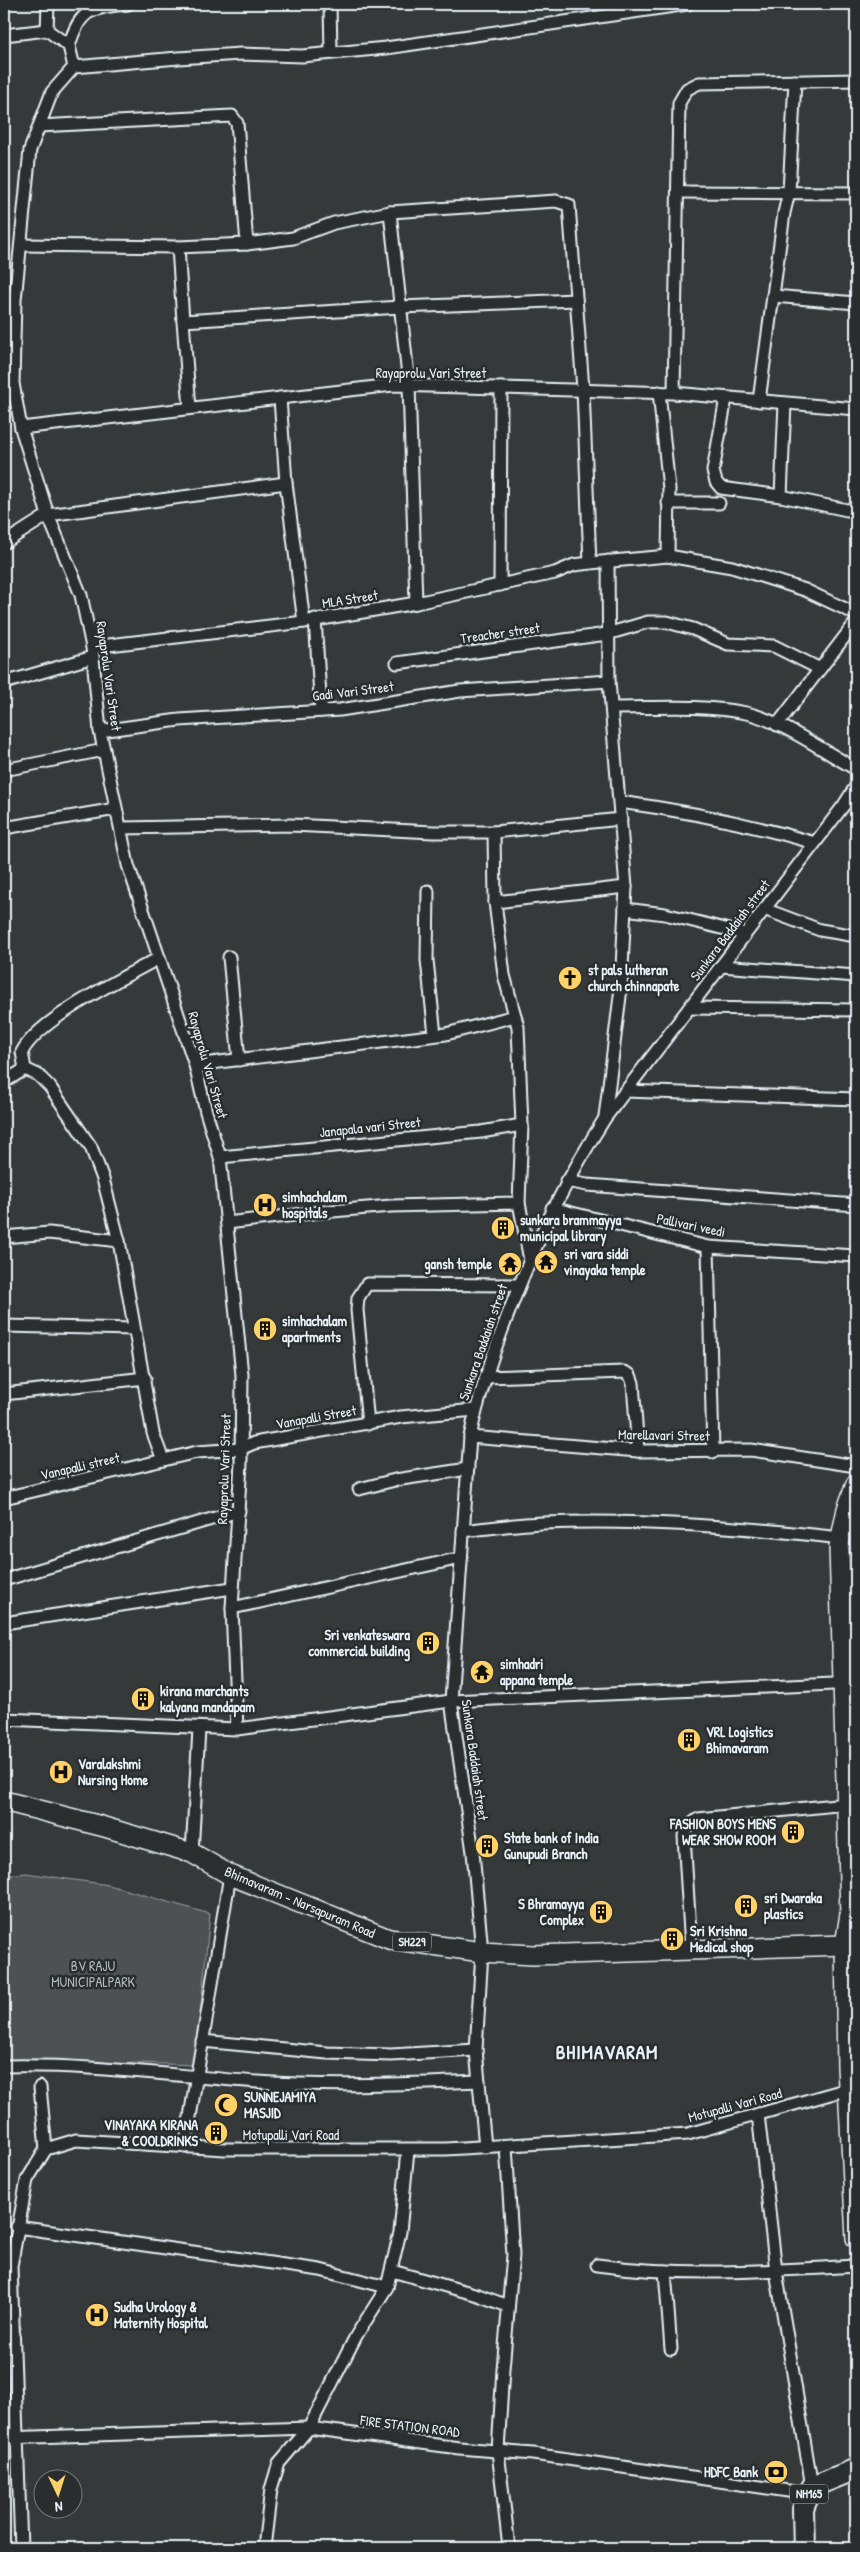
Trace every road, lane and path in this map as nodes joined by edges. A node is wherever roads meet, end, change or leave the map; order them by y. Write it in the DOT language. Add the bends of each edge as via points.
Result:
graph roads {
  1 [pos="48,4"];
  2 [pos="128,4"];
  3 [pos="330,4"];
  4 [pos="688,4"];
  5 [pos="47,30"];
  6 [pos="4,35"];
  7 [pos="69,46"];
  8 [pos="331,52"];
  9 [pos="74,67"];
  10 [pos="856,80"];
  11 [pos="795,81"];
  12 [pos="39,126"];
  13 [pos="678,192"];
  14 [pos="789,192"];
  15 [pos="856,194"];
  16 [pos="390,212"];
  17 [pos="247,244"];
  18 [pos="21,245"];
  19 [pos="178,247"];
  20 [pos="773,296"];
  21 [pos="576,300"];
  22 [pos="856,303"];
  23 [pos="400,306"];
  24 [pos="183,320"];
  25 [pos="8,383"];
  26 [pos="409,385"];
  27 [pos="501,388"];
  28 [pos="583,389"];
  29 [pos="659,392"];
  30 [pos="674,393"];
  31 [pos="280,398"];
  32 [pos="726,398"];
  33 [pos="759,401"];
  34 [pos="785,403"];
  35 [pos="190,408"];
  36 [pos="856,409"];
  37 [pos="21,428"];
  38 [pos="286,483"];
  39 [pos="781,496"];
  40 [pos="668,503"];
  41 [pos="719,503"];
  42 [pos="856,508"];
  43 [pos="48,515"];
  44 [pos="4,543"];
  45 [pos="668,556"];
  46 [pos="608,561"];
  47 [pos="590,562"];
  48 [pos="500,585"];
  49 [pos="416,604"];
  50 [pos="856,614"];
  51 [pos="309,620"];
  52 [pos="856,622"];
  53 [pos="607,634"];
  54 [pos="93,652"];
  55 [pos="397,663"];
  56 [pos="820,669"];
  57 [pos="609,681"];
  58 [pos="4,683"];
  59 [pos="612,708"];
  60 [pos="321,711"];
  61 [pos="777,725"];
  62 [pos="100,731"];
  63 [pos="104,750"];
  64 [pos="856,769"];
  65 [pos="4,770"];
  66 [pos="856,786"];
  67 [pos="620,802"];
  68 [pos="116,809"];
  69 [pos="621,819"];
  70 [pos="4,828"];
  71 [pos="120,828"];
  72 [pos="494,832"];
  73 [pos="815,843"];
  74 [pos="626,888"];
  75 [pos="428,891"];
  76 [pos="495,902"];
  77 [pos="625,909"];
  78 [pos="764,909"];
  79 [pos="746,934"];
  80 [pos="856,936"];
  81 [pos="229,957"];
  82 [pos="159,958"];
  83 [pos="721,966"];
  84 [pos="856,976"];
  85 [pos="689,1008"];
  86 [pos="856,1010"];
  87 [pos="515,1016"];
  88 [pos="435,1035"];
  89 [pos="239,1060"];
  90 [pos="195,1066"];
  91 [pos="25,1069"];
  92 [pos="4,1082"];
  93 [pos="625,1092"];
  94 [pos="856,1099"];
  95 [pos="605,1118"];
  96 [pos="522,1125"];
  97 [pos="220,1157"];
  98 [pos="566,1182"];
  99 [pos="519,1203"];
  100 [pos="856,1204"];
  101 [pos="552,1208"];
  102 [pos="227,1223"];
  103 [pos="4,1237"];
  104 [pos="119,1241"];
  105 [pos="708,1247"];
  106 [pos="856,1256"];
  107 [pos="530,1260"];
  108 [pos="519,1285"];
  109 [pos="4,1326"];
  110 [pos="134,1329"];
  111 [pos="486,1377"];
  112 [pos="145,1378"];
  113 [pos="4,1394"];
  114 [pos="476,1410"];
  115 [pos="368,1424"];
  116 [pos="470,1437"];
  117 [pos="240,1449"];
  118 [pos="638,1452"];
  119 [pos="713,1452"];
  120 [pos="163,1460"];
  121 [pos="856,1466"];
  122 [pos="468,1469"];
  123 [pos="856,1484"];
  124 [pos="359,1489"];
  125 [pos="4,1498"];
  126 [pos="852,1510"];
  127 [pos="239,1511"];
  128 [pos="463,1531"];
  129 [pos="841,1538"];
  130 [pos="461,1558"];
  131 [pos="4,1580"];
  132 [pos="232,1588"];
  133 [pos="232,1608"];
  134 [pos="4,1623"];
  135 [pos="849,1684"];
  136 [pos="451,1701"];
  137 [pos="4,1718"];
  138 [pos="199,1729"];
  139 [pos="237,1730"];
  140 [pos="4,1801"];
  141 [pos="846,1804"];
  142 [pos="192,1854"];
  143 [pos="230,1875"];
  144 [pos="853,1914"];
  145 [pos="845,1945"];
  146 [pos="691,1948"];
  147 [pos="482,1952"];
  148 [pos="202,2041"];
  149 [pos="476,2050"];
  150 [pos="4,2066"];
  151 [pos="852,2066"];
  152 [pos="197,2075"];
  153 [pos="479,2081"];
  154 [pos="40,2087"];
  155 [pos="848,2089"];
  156 [pos="758,2114"];
  157 [pos="506,2146"];
  158 [pos="185,2147"];
  159 [pos="485,2147"];
  160 [pos="46,2149"];
  161 [pos="408,2150"];
  162 [pos="17,2227"];
  163 [pos="856,2238"];
  164 [pos="7,2265"];
  165 [pos="597,2265"];
  166 [pos="856,2266"];
  167 [pos="392,2271"];
  168 [pos="665,2271"];
  169 [pos="776,2271"];
  170 [pos="387,2287"];
  171 [pos="508,2306"];
  172 [pos="671,2349"];
  173 [pos="309,2428"];
  174 [pos="19,2437"];
  175 [pos="4,2438"];
  176 [pos="498,2451"];
  177 [pos="856,2469"];
  178 [pos="856,2479"];
  179 [pos="810,2490"];
  180 [pos="21,2548"];
  181 [pos="264,2548"];
  182 [pos="509,2548"];
  183 [pos="804,2548"];
  184 [pos="814,2548"];
  1 -- 5 [label="street"];
  2 -- 7 [label="street" via="94,8 75,25"];
  3 -- 8 [label="street"];
  4 -- 8 [label="street" via="386,48"];
  5 -- 6 [label="street"];
  5 -- 7 [label="street"];
  7 -- 9 [label="street"];
  8 -- 9 [label="street" via="302,56 241,54"];
  9 -- 12 [label="street" via="52,92"];
  10 -- 11 [label="street"];
  11 -- 13 [label="street" via="699,83 687,89 680,103"];
  11 -- 14 [label="street"];
  12 -- 17 [label="street" via="232,116 237,123"];
  12 -- 18 [label="street" via="30,150"];
  13 -- 14 [label="street"];
  13 -- 30 [label="street"];
  14 -- 15 [label="street"];
  14 -- 20 [label="street"];
  16 -- 17 [label="street" via="334,223 293,238"];
  16 -- 21 [label="street" via="565,203 569,205"];
  16 -- 23 [label="street"];
  17 -- 19 [label="street"];
  18 -- 19 [label="street"];
  18 -- 25 [label="street"];
  19 -- 24 [label="street"];
  20 -- 22 [label="street"];
  20 -- 33 [label="street"];
  21 -- 23 [label="street"];
  21 -- 28 [label="street"];
  23 -- 24 [label="street"];
  23 -- 26 [label="street"];
  24 -- 35 [label="street"];
  25 -- 37 [label="street"];
  26 -- 27 [label="street, Rayaprolu Vari Street"];
  26 -- 31 [label="street, Rayaprolu Vari Street"];
  26 -- 49 [label="street"];
  27 -- 28 [label="street, Rayaprolu Vari Street"];
  27 -- 48 [label="street"];
  28 -- 29 [label="street, Rayaprolu Vari Street"];
  28 -- 47 [label="street"];
  29 -- 30 [label="street, Rayaprolu Vari Street"];
  29 -- 40 [label="street"];
  30 -- 32 [label="street, Rayaprolu Vari Street"];
  31 -- 35 [label="street, Rayaprolu Vari Street"];
  31 -- 38 [label="street"];
  32 -- 33 [label="street, Rayaprolu Vari Street"];
  32 -- 39 [label="street" via="713,471 716,482 722,488"];
  33 -- 34 [label="street, Rayaprolu Vari Street"];
  34 -- 36 [label="street, Rayaprolu Vari Street"];
  34 -- 39 [label="street"];
  35 -- 37 [label="street, Rayaprolu Vari Street"];
  37 -- 43 [label="street, Rayaprolu Vari Street"];
  38 -- 43 [label="street"];
  38 -- 51 [label="street"];
  39 -- 42 [label="street" via="847,510"];
  40 -- 41 [label="street"];
  40 -- 45 [label="street"];
  43 -- 44 [label="street"];
  43 -- 54 [label="street, Rayaprolu Vari Street" via="81,595"];
  45 -- 46 [label="street, MLA Street"];
  45 -- 50 [label="street, MLA Street" via="732,567 805,590"];
  46 -- 47 [label="street, MLA Street"];
  46 -- 53 [label="street"];
  47 -- 48 [label="street, MLA Street"];
  48 -- 49 [label="street, MLA Street"];
  49 -- 51 [label="street, MLA Street"];
  51 -- 54 [label="street, MLA Street"];
  51 -- 60 [label="street"];
  52 -- 56 [label="street"];
  53 -- 55 [label="street, Treacher street"];
  53 -- 56 [label="street, Treacher street" via="648,622 668,622 728,644 774,646"];
  53 -- 57 [label="street"];
  54 -- 58 [label="street, MLA Street"];
  54 -- 62 [label="street, Rayaprolu Vari Street"];
  56 -- 61 [label="street"];
  57 -- 59 [label="street"];
  57 -- 60 [label="street, Gadi Vari Street" via="460,691"];
  59 -- 61 [label="street" via="704,708 748,713"];
  59 -- 67 [label="street"];
  60 -- 62 [label="street, Gadi Vari Street" via="179,720"];
  61 -- 64 [label="street"];
  62 -- 63 [label="street, Rayaprolu Vari Street"];
  63 -- 65 [label="street"];
  63 -- 68 [label="street, Rayaprolu Vari Street"];
  66 -- 73 [label="street, Sunkara Baddaiah street"];
  67 -- 69 [label="street"];
  67 -- 73 [label="street" via="687,811"];
  68 -- 70 [label="street"];
  68 -- 71 [label="street, Rayaprolu Vari Street"];
  69 -- 72 [label="street"];
  69 -- 74 [label="street"];
  71 -- 72 [label="street" via="292,824"];
  71 -- 82 [label="street, Rayaprolu Vari Street" via="128,865"];
  72 -- 76 [label="street"];
  73 -- 78 [label="street, Sunkara Baddaiah street"];
  74 -- 76 [label="street"];
  74 -- 77 [label="street"];
  75 -- 88 [label="street" via="427,960"];
  76 -- 87 [label="street" via="504,975"];
  77 -- 79 [label="street" via="665,914"];
  77 -- 95 [label="street" via="621,988"];
  78 -- 79 [label="street, Sunkara Baddaiah street"];
  78 -- 80 [label="street" via="820,930"];
  79 -- 83 [label="street, Sunkara Baddaiah street"];
  81 -- 89 [label="street"];
  82 -- 90 [label="street, Rayaprolu Vari Street"];
  82 -- 91 [label="street" via="66,1012 30,1039 22,1052"];
  83 -- 84 [label="street"];
  83 -- 85 [label="street, Sunkara Baddaiah street"];
  85 -- 86 [label="street"];
  85 -- 93 [label="street, Sunkara Baddaiah street"];
  87 -- 88 [label="street"];
  87 -- 96 [label="street" via="522,1083"];
  88 -- 89 [label="street"];
  89 -- 90 [label="street"];
  90 -- 97 [label="street, Rayaprolu Vari Street"];
  91 -- 92 [label="street"];
  91 -- 104 [label="street" via="38,1075 50,1087 91,1147"];
  93 -- 94 [label="street"];
  93 -- 95 [label="street, Sunkara Baddaiah street"];
  95 -- 98 [label="street, Sunkara Baddaiah street"];
  96 -- 97 [label="street, Janapala vari Street" via="481,1132"];
  96 -- 99 [label="street"];
  97 -- 102 [label="street, Rayaprolu Vari Street"];
  98 -- 100 [label="street"];
  98 -- 101 [label="street, Sunkara Baddaiah street"];
  99 -- 102 [label="street" via="391,1206"];
  99 -- 107 [label="street"];
  101 -- 105 [label="street, Pallivari veedi"];
  101 -- 107 [label="street, Sunkara Baddaiah street"];
  102 -- 117 [label="street, Rayaprolu Vari Street" via="242,1375"];
  103 -- 104 [label="street" via="49,1234"];
  104 -- 110 [label="street"];
  105 -- 106 [label="street, Pallivari veedi"];
  105 -- 119 [label="street"];
  107 -- 108 [label="street, Sunkara Baddaiah street"];
  108 -- 111 [label="street, Sunkara Baddaiah street"];
  108 -- 115 [label="street" via="367,1284 358,1298 357,1310"];
  109 -- 110 [label="street"];
  110 -- 112 [label="street"];
  111 -- 114 [label="street, Sunkara Baddaiah street"];
  111 -- 118 [label="street" via="624,1372 630,1375 633,1383"];
  112 -- 113 [label="street"];
  112 -- 120 [label="street" via="153,1433"];
  114 -- 115 [label="street, Vanapalli Street" via="401,1417"];
  114 -- 116 [label="street, Sunkara Baddaiah street"];
  115 -- 117 [label="street, Vanapalli Street" via="254,1443"];
  116 -- 118 [label="street, Marellavari Street"];
  116 -- 122 [label="street, Sunkara Baddaiah street"];
  117 -- 120 [label="street, Vanapalli Street" via="198,1452"];
  117 -- 127 [label="street, Rayaprolu Vari Street"];
  118 -- 119 [label="street, Marellavari Street"];
  119 -- 121 [label="street, Marellavari Street" via="752,1450"];
  120 -- 125 [label="street, Vanapalli street"];
  122 -- 124 [label="street"];
  122 -- 128 [label="street, Sunkara Baddaiah street"];
  123 -- 126 [label="main road"];
  126 -- 129 [label="main road"];
  127 -- 131 [label="street"];
  127 -- 132 [label="street, Rayaprolu Vari Street"];
  128 -- 129 [label="street" via="542,1523 649,1524 746,1528"];
  128 -- 130 [label="street, Sunkara Baddaiah street"];
  129 -- 135 [label="main road"];
  130 -- 133 [label="street"];
  130 -- 136 [label="street, Sunkara Baddaiah street"];
  132 -- 133 [label="street, Rayaprolu Vari Street"];
  132 -- 134 [label="street"];
  133 -- 139 [label="street, Rayaprolu Vari Street"];
  135 -- 136 [label="street"];
  135 -- 141 [label="main road"];
  136 -- 139 [label="street"];
  136 -- 147 [label="street, Sunkara Baddaiah street" via="473,1852"];
  137 -- 138 [label="street"];
  138 -- 139 [label="street"];
  138 -- 142 [label="street"];
  140 -- 142 [label="main road, Bhimavaram - Narsapuram Road / SH229"];
  141 -- 144 [label="main road"];
  141 -- 146 [label="street" via="698,1819 688,1827 684,1836"];
  142 -- 143 [label="main road, Bhimavaram - Narsapuram Road / SH229"];
  143 -- 147 [label="main road, Bhimavaram - Narsapuram Road / SH229" via="389,1939"];
  143 -- 148 [label="street"];
  144 -- 145 [label="main road"];
  145 -- 146 [label="main road, Bhimavaram - Narsapuram Road / SH229"];
  145 -- 151 [label="main road"];
  146 -- 147 [label="main road, Bhimavaram - Narsapuram Road / SH229" via="533,1955"];
  147 -- 149 [label="street, Sunkara Baddaiah street"];
  148 -- 149 [label="street" via="327,2053 391,2055"];
  148 -- 152 [label="street"];
  149 -- 153 [label="street, Sunkara Baddaiah street"];
  150 -- 152 [label="street"];
  151 -- 155 [label="main road"];
  152 -- 153 [label="street" via="259,2082 394,2085"];
  152 -- 158 [label="street"];
  153 -- 159 [label="street, Sunkara Baddaiah street"];
  154 -- 160 [label="street"];
  155 -- 156 [label="street, Motupalli Vari Road"];
  155 -- 163 [label="main road"];
  156 -- 157 [label="street, Motupalli Vari Road" via="688,2134"];
  156 -- 169 [label="street"];
  157 -- 159 [label="street, Motupalli Vari Road"];
  157 -- 171 [label="street" via="513,2255"];
  158 -- 160 [label="street, Motupalli Vari Road" via="76,2140"];
  158 -- 161 [label="street, Motupalli Vari Road"];
  159 -- 161 [label="street, Motupalli Vari Road"];
  160 -- 162 [label="street" via="27,2180"];
  161 -- 167 [label="street" via="400,2232"];
  162 -- 164 [label="street"];
  162 -- 170 [label="street" via="320,2270"];
  164 -- 174 [label="street"];
  165 -- 168 [label="street"];
  166 -- 169 [label="street"];
  167 -- 170 [label="street"];
  167 -- 171 [label="street"];
  168 -- 169 [label="street"];
  168 -- 172 [label="street"];
  169 -- 179 [label="street"];
  170 -- 173 [label="street" via="356,2336"];
  171 -- 176 [label="street"];
  173 -- 174 [label="street, FIRE STATION ROAD"];
  173 -- 176 [label="street, FIRE STATION ROAD"];
  173 -- 181 [label="street" via="279,2463 271,2489"];
  174 -- 175 [label="street, FIRE STATION ROAD"];
  174 -- 180 [label="street"];
  176 -- 179 [label="street, FIRE STATION ROAD"];
  176 -- 182 [label="street"];
  177 -- 179 [label="highway, NH165"];
  178 -- 184 [label="highway, NH165" via="832,2486 814,2505"];
  179 -- 183 [label="highway, NH165" via="803,2510"];
}
